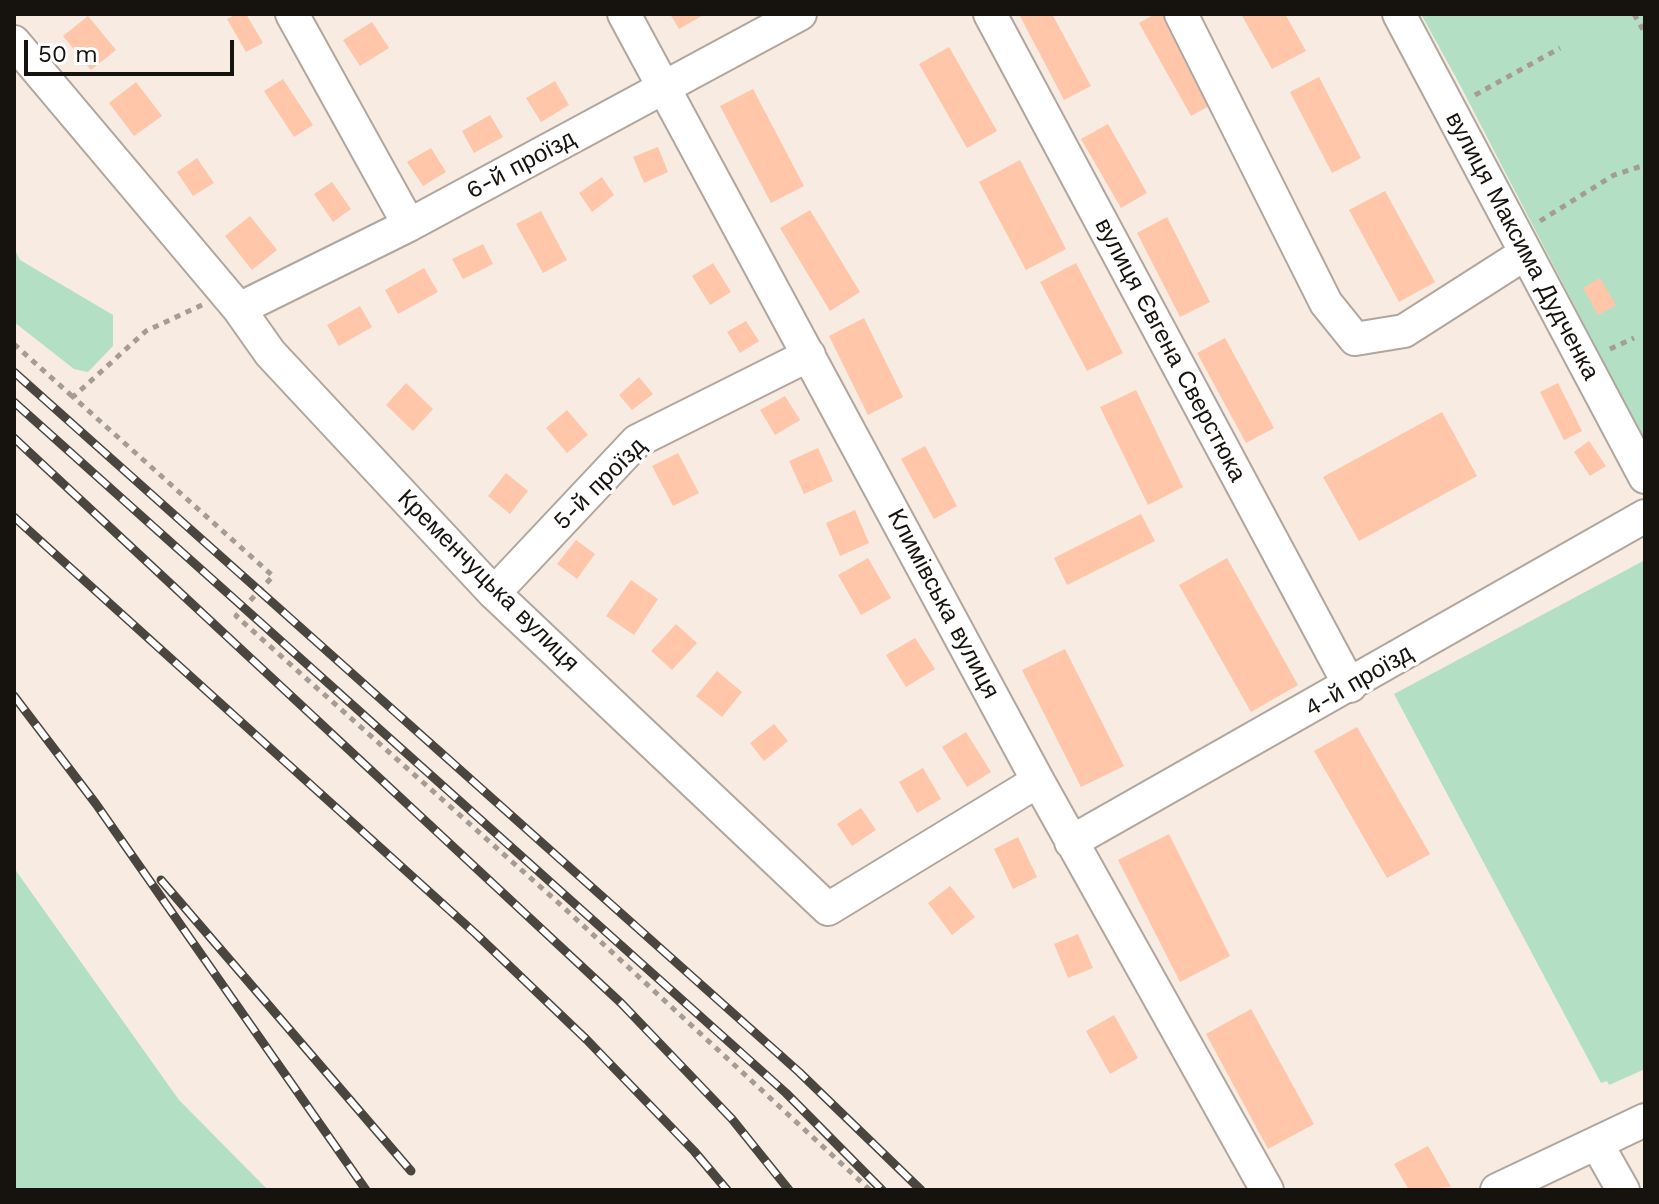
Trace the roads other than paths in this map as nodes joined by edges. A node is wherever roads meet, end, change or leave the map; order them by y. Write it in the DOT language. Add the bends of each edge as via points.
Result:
graph roads {
  1 [pos="292,14"];
  2 [pos="624,14"];
  3 [pos="800,14"];
  4 [pos="990,14"];
  5 [pos="1181,14"];
  6 [pos="1399,14"];
  7 [pos="14,42"];
  8 [pos="665,87"];
  9 [pos="409,225"];
  10 [pos="1528,240"];
  11 [pos="232,302"];
  12 [pos="809,355"];
  13 [pos="1645,477"];
  14 [pos="1645,516"];
  15 [pos="494,593"];
  16 [pos="1350,686"];
  17 [pos="1038,781"];
  18 [pos="1071,842"];
  19 [pos="1645,1120"];
  20 [pos="1597,1144"];
  21 [pos="1267,1190"];
  22 [pos="1497,1190"];
  23 [pos="1623,1190"];
  1 -- 9 [label="street"];
  2 -- 8 [label="street, Климівська вулиця"];
  3 -- 8 [label="street, 6-й проїзд"];
  4 -- 16 [label="street, вулиця Євгена Сверстюка"];
  5 -- 10 [label="street" via="1326,303 1355,339 1404,331"];
  6 -- 10 [label="street, вулиця Максима Дудченка"];
  7 -- 11 [label="street, Кременчуцька вулиця"];
  8 -- 9 [label="street, 6-й проїзд"];
  8 -- 12 [label="street, Климівська вулиця"];
  9 -- 11 [label="street, 6-й проїзд"];
  10 -- 13 [label="street, вулиця Максима Дудченка"];
  11 -- 15 [label="street, Кременчуцька вулиця" via="270,353"];
  12 -- 15 [label="street, 5-й проїзд" via="637,441"];
  12 -- 17 [label="street, Климівська вулиця"];
  14 -- 16 [label="street, 4-й проїзд"];
  15 -- 17 [label="street, Кременчуцька вулиця" via="828,909"];
  16 -- 18 [label="street, 4-й проїзд"];
  17 -- 18 [label="street, Климівська вулиця"];
  18 -- 21 [label="street, Климівська вулиця"];
  19 -- 20 [label="street"];
  20 -- 22 [label="street"];
  20 -- 23 [label="street"];
}
